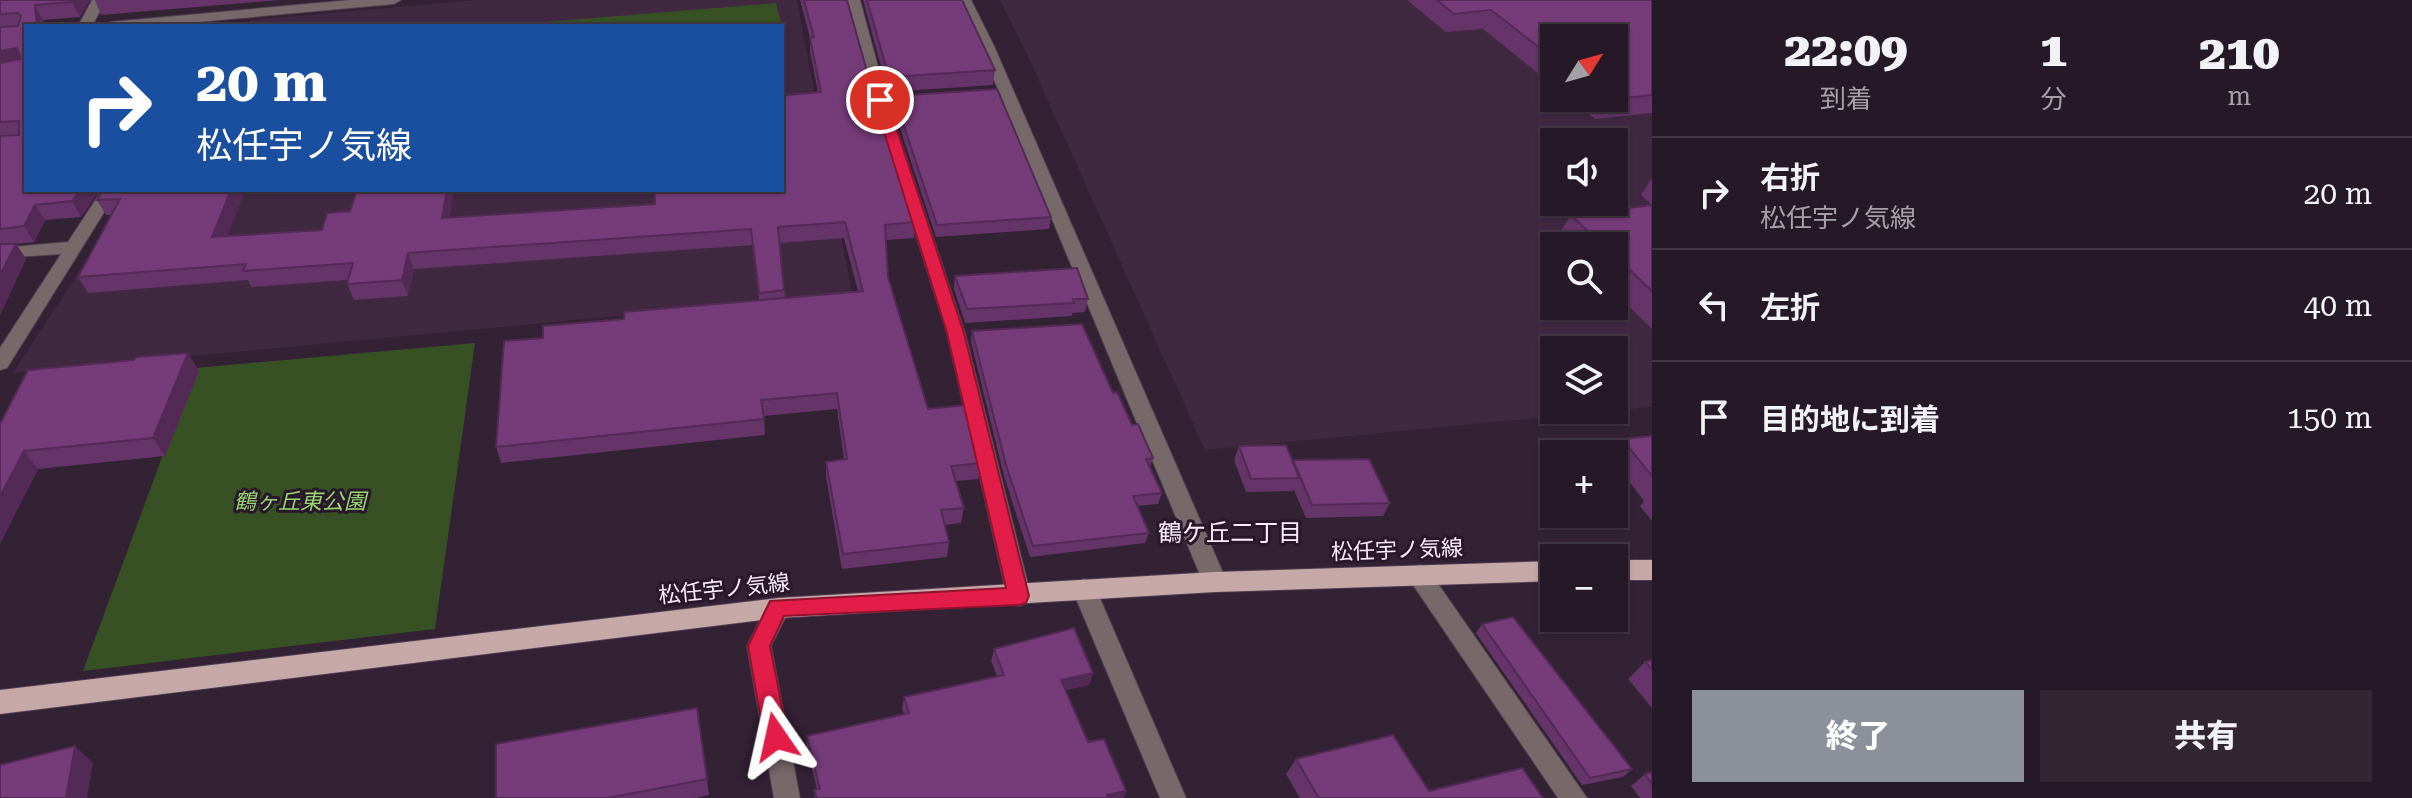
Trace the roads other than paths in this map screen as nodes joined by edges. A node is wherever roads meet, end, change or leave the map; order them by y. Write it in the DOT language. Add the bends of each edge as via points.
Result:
graph roads {
  1 [pos="99,0"];
  2 [pos="237,0"];
  3 [pos="394,0"];
  4 [pos="853,0"];
  5 [pos="964,0"];
  6 [pos="226,20"];
  7 [pos="86,24"];
  8 [pos="149,24"];
  9 [pos="109,192"];
  10 [pos="75,247"];
  11 [pos="0,253"];
  12 [pos="0,363"];
  13 [pos="1628,570"];
  14 [pos="1652,570"];
  15 [pos="1540,571"];
  16 [pos="1419,575"];
  17 [pos="1215,582"];
  18 [pos="1084,589"];
  19 [pos="1019,596"];
  20 [pos="778,608"];
  21 [pos="0,702"];
  22 [pos="787,798"];
  23 [pos="1173,798"];
  24 [pos="1574,798"];
  1 -- 7 [label="street"];
  2 -- 6 [label="street"];
  3 -- 6 [label="street"];
  4 -- 19 [label="street" via="963,333"];
  5 -- 17 [label="street" via="1096,325"];
  6 -- 8 [label="street"];
  9 -- 10 [label="street"];
  10 -- 11 [label="street"];
  10 -- 12 [label="street"];
  13 -- 14 [label="main road"];
  15 -- 16 [label="main road, 松任宇ノ気線"];
  16 -- 17 [label="main road, 松任宇ノ気線"];
  16 -- 24 [label="street"];
  17 -- 18 [label="main road, 松任宇ノ気線"];
  18 -- 19 [label="main road, 松任宇ノ気線"];
  18 -- 23 [label="street"];
  19 -- 20 [label="main road, 松任宇ノ気線"];
  20 -- 21 [label="main road, 松任宇ノ気線"];
  20 -- 22 [label="street" via="759,646"];
}
